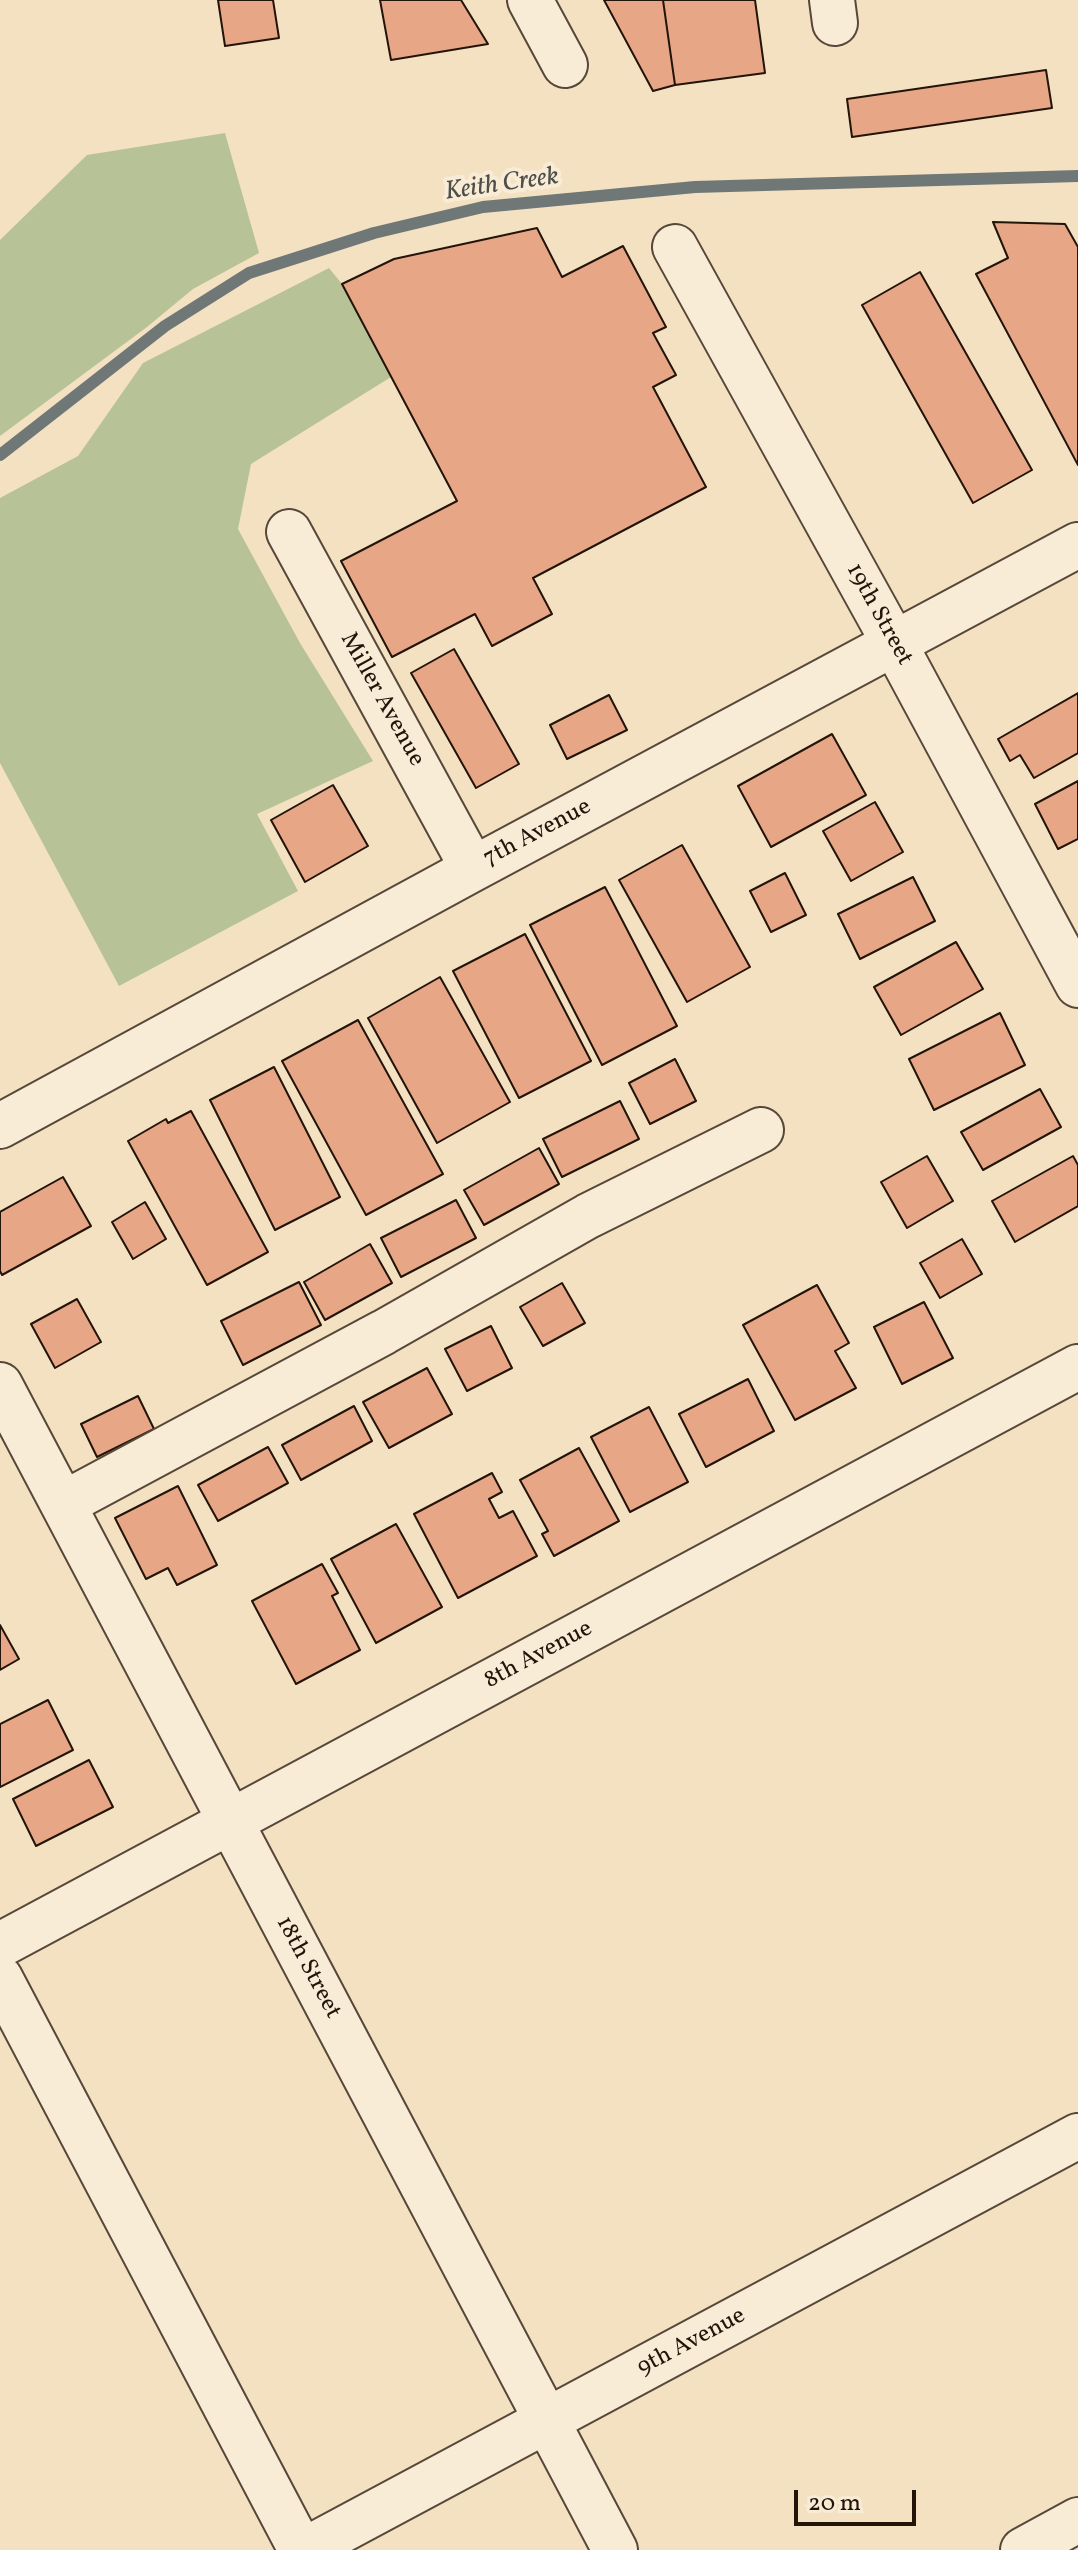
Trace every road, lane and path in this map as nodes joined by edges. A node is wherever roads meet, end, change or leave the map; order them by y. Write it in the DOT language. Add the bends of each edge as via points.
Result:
graph roads {
  1 [pos="530,0"];
  2 [pos="565,65"];
  3 [pos="675,247"];
  4 [pos="289,532"];
  5 [pos="1078,545"];
  6 [pos="894,643"];
  7 [pos="473,869"];
  8 [pos="1078,985"];
  9 [pos="0,1126"];
  10 [pos="761,1130"];
  11 [pos="1078,1367"];
  12 [pos="0,1385"];
  13 [pos="63,1504"];
  14 [pos="230,1822"];
  15 [pos="0,1945"];
  16 [pos="0,1978"];
  17 [pos="1078,2136"];
  18 [pos="547,2421"];
  19 [pos="1078,2520"];
  20 [pos="303,2550"];
  21 [pos="615,2550"];
  22 [pos="1023,2550"];
  1 -- 2 [label="street"];
  3 -- 6 [label="street, 19th Street"];
  4 -- 7 [label="street, Miller Avenue"];
  5 -- 6 [label="street, 7th Avenue"];
  6 -- 7 [label="street, 7th Avenue"];
  6 -- 8 [label="street, 19th Street"];
  7 -- 9 [label="street, 7th Avenue"];
  10 -- 13 [label="street" via="588,1216"];
  11 -- 14 [label="street, 8th Avenue"];
  12 -- 13 [label="street, 18th Street"];
  13 -- 14 [label="street, 18th Street"];
  14 -- 15 [label="street, 8th Avenue"];
  14 -- 18 [label="street, 18th Street"];
  16 -- 20 [label="street"];
  17 -- 18 [label="street, 9th Avenue"];
  18 -- 20 [label="street, 9th Avenue"];
  18 -- 21 [label="street, 18th Street"];
  19 -- 22 [label="street"];
}
